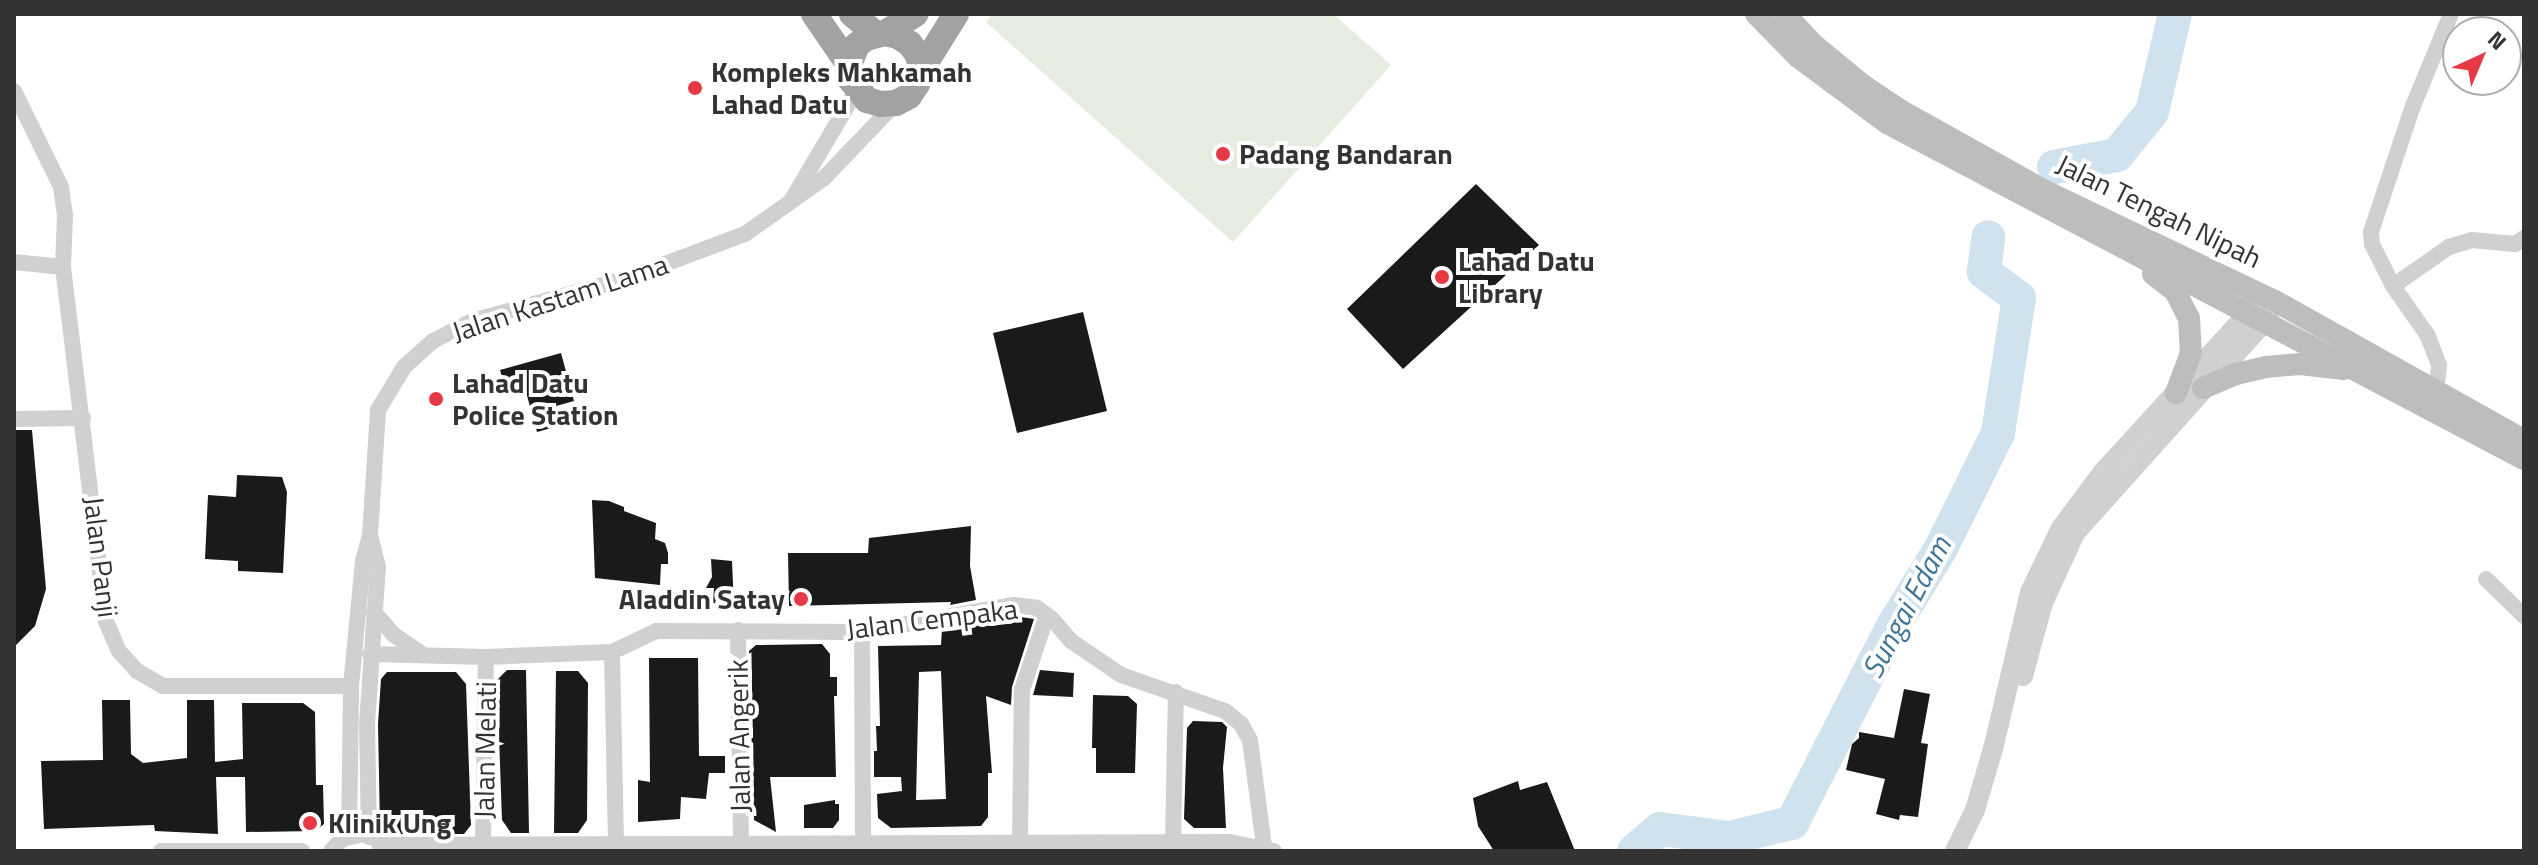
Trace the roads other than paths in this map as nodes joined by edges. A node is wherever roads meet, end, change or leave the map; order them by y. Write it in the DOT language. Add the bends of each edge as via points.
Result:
graph roads {
  1 [pos="814,14"];
  2 [pos="852,14"];
  3 [pos="916,14"];
  4 [pos="956,14"];
  5 [pos="1756,14"];
  6 [pos="1785,14"];
  7 [pos="2451,14"];
  8 [pos="880,34"];
  9 [pos="849,65"];
  10 [pos="921,70"];
  11 [pos="14,91"];
  12 [pos="856,91"];
  13 [pos="896,103"];
  14 [pos="790,202"];
  15 [pos="2524,238"];
  16 [pos="2123,250"];
  17 [pos="14,262"];
  18 [pos="63,267"];
  19 [pos="2393,286"];
  20 [pos="2253,289"];
  21 [pos="2275,301"];
  22 [pos="2256,317"];
  23 [pos="2365,372"];
  24 [pos="2203,388"];
  25 [pos="2436,391"];
  26 [pos="2176,393"];
  27 [pos="83,418"];
  28 [pos="14,419"];
  29 [pos="2524,440"];
  30 [pos="2524,459"];
  31 [pos="370,535"];
  32 [pos="2486,579"];
  33 [pos="374,612"];
  34 [pos="1047,615"];
  35 [pos="2524,616"];
  36 [pos="738,630"];
  37 [pos="862,632"];
  38 [pos="612,652"];
  39 [pos="370,654"];
  40 [pos="425,655"];
  41 [pos="486,657"];
  42 [pos="351,686"];
  43 [pos="1176,692"];
  44 [pos="349,836"];
  45 [pos="616,842"];
  46 [pos="483,843"];
  47 [pos="741,843"];
  48 [pos="863,843"];
  49 [pos="1020,843"];
  50 [pos="1173,843"];
  51 [pos="377,844"];
  52 [pos="1269,849"];
  53 [pos="161,851"];
  54 [pos="302,851"];
  55 [pos="331,851"];
  56 [pos="1955,851"];
  57 [pos="1969,851"];
  1 -- 9 [label="highway"];
  2 -- 8 [label="highway"];
  3 -- 8 [label="highway"];
  4 -- 10 [label="highway"];
  5 -- 16 [label="main road, Jalan Tengah Nipah" via="1798,57 1887,123"];
  6 -- 20 [label="main road, Jalan Tengah Nipah" via="1824,53 1900,110 2045,191"];
  7 -- 19 [label="street" via="2371,232"];
  8 -- 9 [label="highway" via="857,45"];
  8 -- 10 [label="highway" via="910,44"];
  9 -- 12 [label="highway"];
  10 -- 13 [label="highway" via="909,96"];
  11 -- 18 [label="street, Jalan Panji" via="61,187"];
  12 -- 13 [label="highway" via="867,100"];
  12 -- 14 [label="street"];
  13 -- 14 [label="street, Jalan Kastam Lama" via="838,166"];
  14 -- 31 [label="street, Jalan Kastam Lama" via="727,243 625,279 472,321 433,341 404,367 378,410"];
  15 -- 19 [label="street" via="2515,244 2472,240 2449,247"];
  16 -- 22 [label="main road, Jalan Tengah Nipah"];
  16 -- 26 [label="main road" via="2175,291 2189,318 2191,353"];
  17 -- 18 [label="street"];
  18 -- 27 [label="street, Jalan Panji"];
  19 -- 25 [label="street" via="2428,336 2439,365"];
  20 -- 21 [label="main road, Jalan Tengah Nipah"];
  20 -- 22 [label="street"];
  21 -- 22 [label="street"];
  21 -- 25 [label="main road, Jalan Tengah Nipah"];
  22 -- 23 [label="main road, Jalan Tengah Nipah"];
  22 -- 24 [label="street"];
  22 -- 26 [label="street, Jalan Tengah Nipah"];
  23 -- 24 [label="main road" via="2282,365 2236,374"];
  23 -- 30 [label="main road, Jalan Tengah Nipah"];
  24 -- 57 [label="street" via="2075,533 2043,603 1994,793"];
  25 -- 29 [label="main road, Jalan Tengah Nipah"];
  26 -- 56 [label="street, Jalan Tengah Nipah" via="2102,473 2061,528 2030,592 1993,749 1975,810"];
  27 -- 28 [label="street"];
  27 -- 42 [label="street, Jalan Panji" via="106,621 119,651 137,671 163,686"];
  31 -- 33 [label="street, Jalan Kastam Lama" via="378,567"];
  31 -- 42 [label="street, Jalan Kastam Lama"];
  32 -- 35 [label="street"];
  33 -- 39 [label="street, Jalan Kastam Lama"];
  33 -- 40 [label="street" via="394,635"];
  34 -- 37 [label="street, Jalan Cempaka" via="1014,605"];
  34 -- 43 [label="street, Jalan Cempaka" via="1071,641 1121,675"];
  34 -- 49 [label="street" via="1022,690"];
  36 -- 37 [label="street, Jalan Cempaka"];
  36 -- 38 [label="street, Jalan Cempaka" via="656,631"];
  36 -- 47 [label="street, Jalan Angerik"];
  37 -- 48 [label="street"];
  38 -- 41 [label="street, Jalan Cempaka"];
  38 -- 45 [label="street"];
  39 -- 40 [label="street, Jalan Cempaka"];
  39 -- 51 [label="street, Jalan Kastam Lama" via="367,724"];
  40 -- 41 [label="street, Jalan Cempaka"];
  41 -- 46 [label="street, Jalan Melati"];
  42 -- 44 [label="street, Jalan Kastam Lama"];
  43 -- 50 [label="street"];
  43 -- 52 [label="street, Jalan Cempaka" via="1225,711 1241,724 1250,740"];
  44 -- 51 [label="street"];
  44 -- 55 [label="street"];
  45 -- 46 [label="street"];
  45 -- 47 [label="street"];
  46 -- 51 [label="street"];
  47 -- 48 [label="street"];
  48 -- 49 [label="street"];
  49 -- 50 [label="street"];
  50 -- 52 [label="street" via="1230,842"];
  53 -- 54 [label="street"];
}
